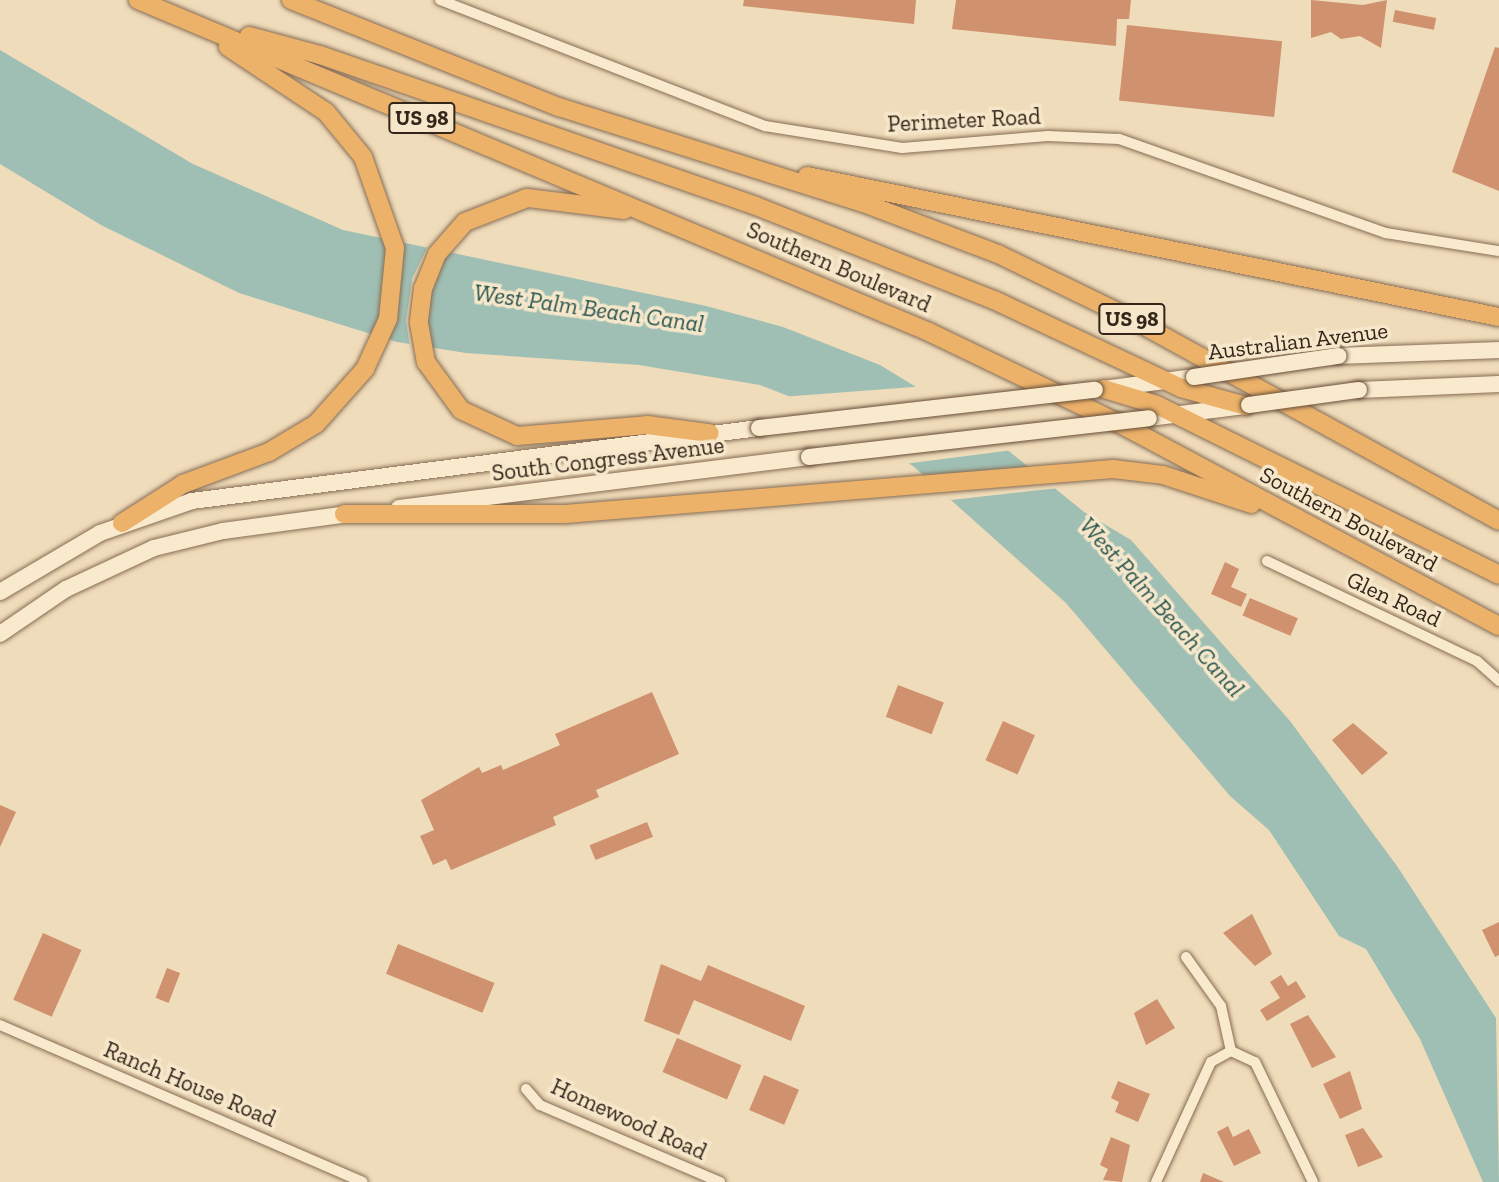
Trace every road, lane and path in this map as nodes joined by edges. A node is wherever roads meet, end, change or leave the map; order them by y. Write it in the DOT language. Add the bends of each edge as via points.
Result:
graph roads {
  1 [pos="138,0"];
  2 [pos="291,0"];
  3 [pos="440,0"];
  4 [pos="188,21"];
  5 [pos="742,166"];
  6 [pos="656,215"];
  7 [pos="1499,251"];
  8 [pos="1499,317"];
  9 [pos="1499,350"];
  10 [pos="1166,381"];
  11 [pos="1499,384"];
  12 [pos="1099,390"];
  13 [pos="1247,405"];
  14 [pos="1176,415"];
  15 [pos="709,433"];
  16 [pos="345,514"];
  17 [pos="1296,520"];
  18 [pos="1499,521"];
  19 [pos="122,523"];
  20 [pos="1267,561"];
  21 [pos="1499,575"];
  22 [pos="0,592"];
  23 [pos="1499,626"];
  24 [pos="0,635"];
  25 [pos="1499,681"];
  26 [pos="1186,957"];
  27 [pos="0,1025"];
  28 [pos="1231,1051"];
  29 [pos="527,1089"];
  30 [pos="363,1182"];
  31 [pos="720,1182"];
  32 [pos="1156,1182"];
  33 [pos="1313,1182"];
  1 -- 4 [label="highway, Southern Boulevard / US 98"];
  2 -- 5 [label="highway, US 98" via="547,103"];
  3 -- 7 [label="street, Perimeter Road" via="765,126 902,148 1048,136 1119,139 1386,233"];
  4 -- 6 [label="highway, Southern Boulevard / US 98"];
  4 -- 10 [label="highway" via="320,55 756,206 994,300"];
  4 -- 19 [label="highway" via="326,112 363,157 390,223 395,283 371,358 342,398 302,434 183,484"];
  5 -- 8 [label="highway" via="888,188 1092,238"];
  5 -- 18 [label="highway, US 98" via="906,218 1042,274"];
  6 -- 15 [label="highway" via="527,198 476,214 447,240 421,299 429,369 461,410 517,436 647,425"];
  6 -- 17 [label="highway, Southern Boulevard / US 98" via="1022,375"];
  9 -- 10 [label="main road, Australian Avenue, bridge" via="1338,356"];
  10 -- 12 [label="main road, Australian Avenue"];
  10 -- 13 [label="highway"];
  11 -- 13 [label="main road, bridge" via="1393,387"];
  12 -- 14 [label="highway"];
  12 -- 15 [label="main road, South Congress Avenue, bridge"];
  13 -- 14 [label="main road, South Congress Avenue"];
  14 -- 16 [label="main road, South Congress Avenue, bridge"];
  14 -- 21 [label="highway"];
  15 -- 19 [label="main road, South Congress Avenue" via="240,492"];
  16 -- 17 [label="highway" via="565,514 911,490 1054,474 1150,472"];
  16 -- 24 [label="main road, South Congress Avenue" via="223,531 154,548 65,589"];
  17 -- 23 [label="highway, Southern Boulevard / US 98"];
  19 -- 22 [label="main road, South Congress Avenue"];
  20 -- 25 [label="street, Glen Road" via="1477,661"];
  26 -- 28 [label="street" via="1221,1006"];
  27 -- 30 [label="street, Ranch House Road"];
  28 -- 32 [label="street" via="1211,1062"];
  28 -- 33 [label="street" via="1255,1062"];
  29 -- 31 [label="street, Homewood Road" via="540,1105"];
}
